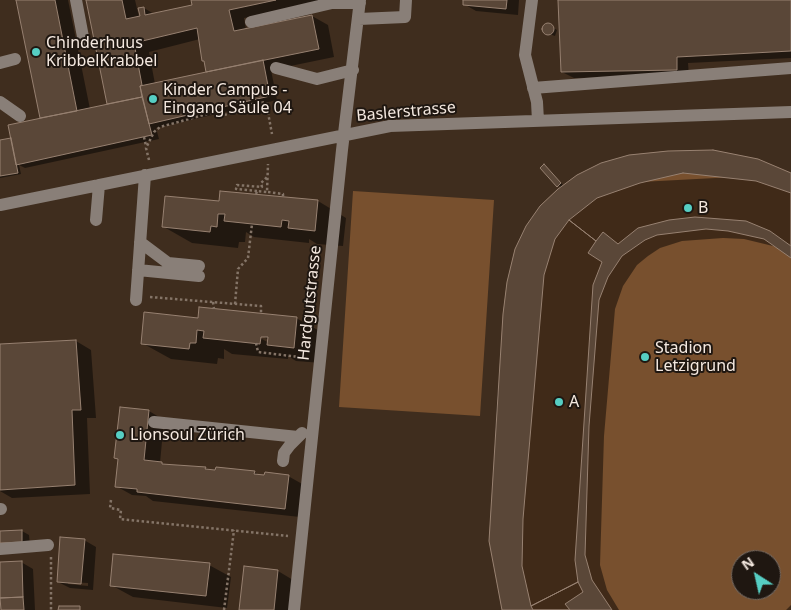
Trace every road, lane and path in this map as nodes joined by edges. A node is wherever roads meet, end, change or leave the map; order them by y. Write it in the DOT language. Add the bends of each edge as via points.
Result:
graph roads {
  1 [pos="76,0"];
  2 [pos="406,0"];
  3 [pos="532,0"];
  4 [pos="332,2"];
  5 [pos="360,2"];
  6 [pos="358,19"];
  7 [pos="251,22"];
  8 [pos="84,42"];
  9 [pos="15,59"];
  10 [pos="0,62"];
  11 [pos="276,68"];
  12 [pos="791,68"];
  13 [pos="353,70"];
  14 [pos="533,88"];
  15 [pos="0,102"];
  16 [pos="791,112"];
  17 [pos="20,116"];
  18 [pos="538,121"];
  19 [pos="272,134"];
  20 [pos="345,134"];
  21 [pos="144,137"];
  22 [pos="146,148"];
  23 [pos="149,160"];
  24 [pos="268,163"];
  25 [pos="145,175"];
  26 [pos="268,176"];
  27 [pos="99,185"];
  28 [pos="267,192"];
  29 [pos="283,197"];
  30 [pos="0,205"];
  31 [pos="96,220"];
  32 [pos="252,224"];
  33 [pos="140,242"];
  34 [pos="138,270"];
  35 [pos="136,298"];
  36 [pos="213,302"];
  37 [pos="235,304"];
  38 [pos="214,309"];
  39 [pos="260,313"];
  40 [pos="256,343"];
  41 [pos="321,360"];
  42 [pos="154,422"];
  43 [pos="314,424"];
  44 [pos="298,437"];
  45 [pos="283,461"];
  46 [pos="111,500"];
  47 [pos="234,530"];
  48 [pos="302,537"];
  49 [pos="42,545"];
  50 [pos="0,549"];
  51 [pos="51,610"];
  52 [pos="224,610"];
  53 [pos="294,610"];
  1 -- 8 [label="street"];
  2 -- 6 [label="street" via="405,17"];
  3 -- 14 [label="street" via="525,55"];
  4 -- 5 [label="street"];
  4 -- 7 [label="street"];
  5 -- 6 [label="street, Hardgutstrasse"];
  6 -- 13 [label="street, Hardgutstrasse"];
  9 -- 10 [label="street"];
  11 -- 13 [label="street" via="317,80"];
  12 -- 14 [label="street"];
  13 -- 20 [label="street, Hardgutstrasse"];
  14 -- 18 [label="street"];
  15 -- 17 [label="street"];
  16 -- 18 [label="street, Baslerstrasse"];
  18 -- 20 [label="street, Baslerstrasse" via="390,126"];
  19 -- 22 [label="path" via="266,102 252,104 243,111 219,116 211,113 160,127"];
  20 -- 25 [label="street, Baslerstrasse"];
  20 -- 41 [label="street, Hardgutstrasse"];
  21 -- 22 [label="path"];
  22 -- 23 [label="path"];
  24 -- 26 [label="path"];
  25 -- 27 [label="street, Baslerstrasse"];
  25 -- 33 [label="street"];
  26 -- 28 [label="path"];
  26 -- 28 [label="path" via="262,187 237,185 235,191"];
  27 -- 30 [label="street, Baslerstrasse"];
  27 -- 31 [label="street"];
  28 -- 29 [label="path" via="283,194"];
  32 -- 37 [label="path" via="248,258 238,269"];
  33 -- 34 [label="street"];
  33 -- 34 [label="street" via="168,264 199,271"];
  34 -- 35 [label="street"];
  35 -- 36 [label="path"];
  36 -- 37 [label="path"];
  36 -- 38 [label="path"];
  37 -- 39 [label="path" via="260,306"];
  40 -- 41 [label="path" via="258,352"];
  41 -- 43 [label="street, Hardgutstrasse"];
  42 -- 44 [label="street"];
  43 -- 44 [label="street"];
  43 -- 48 [label="street, Hardgutstrasse"];
  44 -- 45 [label="street" via="284,453"];
  46 -- 47 [label="path" via="110,508 122,510 120,519"];
  47 -- 48 [label="path"];
  47 -- 52 [label="path"];
  48 -- 53 [label="street, Hardgutstrasse"];
  49 -- 50 [label="street"];
  49 -- 51 [label="path" via="38,553 52,558"];
}
